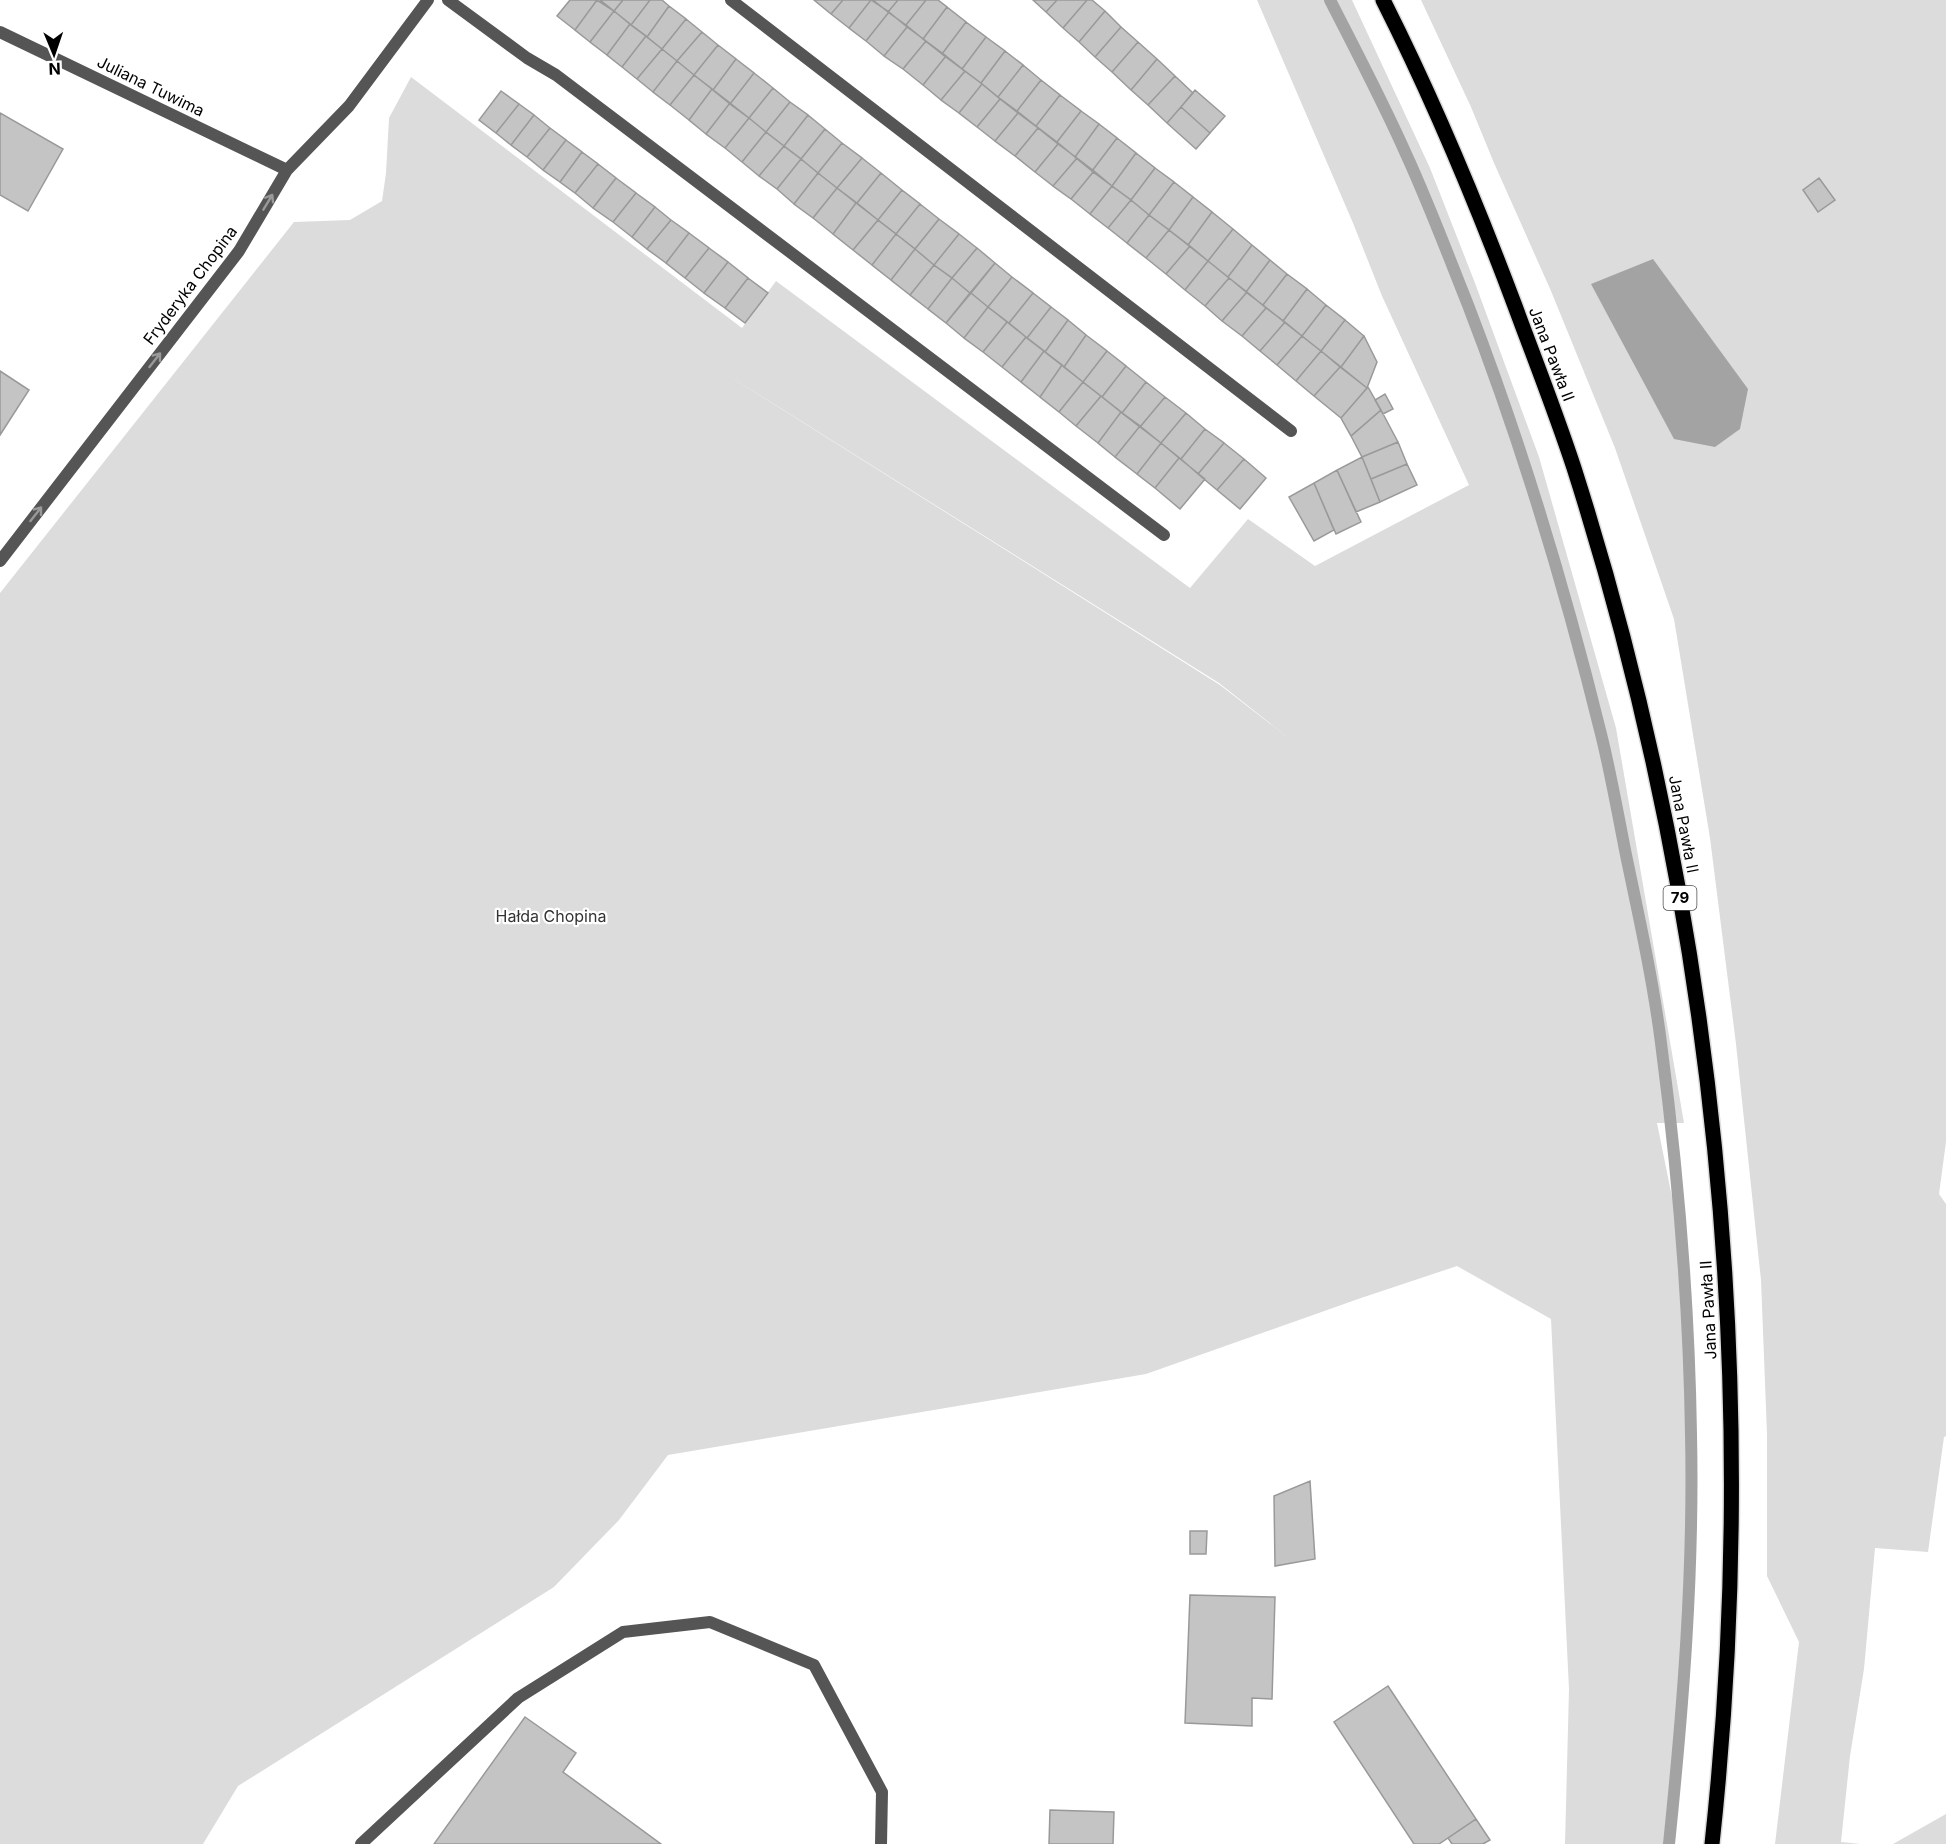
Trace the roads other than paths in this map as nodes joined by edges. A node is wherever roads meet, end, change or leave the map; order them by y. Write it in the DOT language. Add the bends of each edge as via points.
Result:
graph roads {
  1 [pos="428,0"];
  2 [pos="448,0"];
  3 [pos="731,0"];
  4 [pos="1383,0"];
  5 [pos="0,32"];
  6 [pos="287,170"];
  7 [pos="1291,431"];
  8 [pos="1164,535"];
  9 [pos="0,561"];
  10 [pos="361,1844"];
  11 [pos="881,1844"];
  12 [pos="1712,1844"];
  1 -- 6 [label="street, Fryderyka Chopina" via="349,106"];
  2 -- 8 [label="street" via="556,75"];
  3 -- 7 [label="street"];
  4 -- 12 [label="main road, Jana Pawła II / 79" via="1485,226 1567,449 1642,714 1677,881 1709,1095 1722,1224 1731,1393 1731,1582"];
  5 -- 6 [label="street, Juliana Tuwima"];
  9 -- 6 [label="street, Fryderyka Chopina, one-way" via="238,251"];
  10 -- 11 [label="street" via="518,1698 623,1632 710,1622 814,1665 882,1792"];
}
